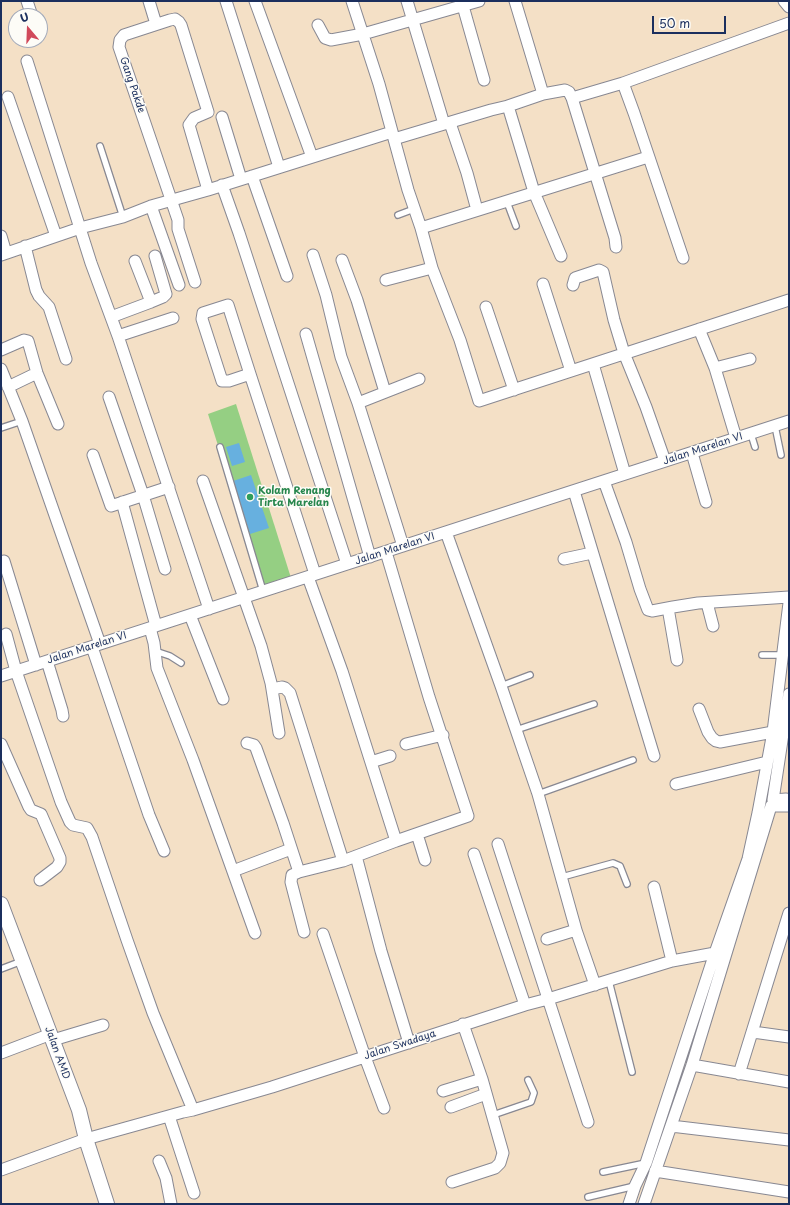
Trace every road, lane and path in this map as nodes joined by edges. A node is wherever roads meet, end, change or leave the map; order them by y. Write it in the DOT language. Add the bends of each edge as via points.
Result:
graph roads {
  1 [pos="149,1"];
  2 [pos="226,1"];
  3 [pos="255,1"];
  4 [pos="352,1"];
  5 [pos="407,1"];
  6 [pos="479,1"];
  7 [pos="515,1"];
  8 [pos="784,1"];
  9 [pos="462,3"];
  10 [pos="789,7"];
  11 [pos="412,20"];
  12 [pos="789,23"];
  13 [pos="156,24"];
  14 [pos="318,25"];
  15 [pos="363,34"];
  16 [pos="27,61"];
  17 [pos="484,80"];
  18 [pos="623,83"];
  19 [pos="544,94"];
  20 [pos="8,97"];
  21 [pos="572,98"];
  22 [pos="508,106"];
  23 [pos="222,118"];
  24 [pos="447,123"];
  25 [pos="393,136"];
  26 [pos="100,146"];
  27 [pos="312,157"];
  28 [pos="648,157"];
  29 [pos="279,167"];
  30 [pos="595,174"];
  31 [pos="252,176"];
  32 [pos="241,179"];
  33 [pos="222,185"];
  34 [pos="208,190"];
  35 [pos="534,192"];
  36 [pos="172,200"];
  37 [pos="507,202"];
  38 [pos="151,206"];
  39 [pos="414,210"];
  40 [pos="478,210"];
  41 [pos="398,215"];
  42 [pos="123,217"];
  43 [pos="516,226"];
  44 [pos="80,228"];
  45 [pos="421,228"];
  46 [pos="1,236"];
  47 [pos="56,236"];
  48 [pos="25,246"];
  49 [pos="616,247"];
  50 [pos="4,254"];
  51 [pos="313,255"];
  52 [pos="155,256"];
  53 [pos="561,256"];
  54 [pos="683,258"];
  55 [pos="342,260"];
  56 [pos="135,261"];
  57 [pos="432,268"];
  58 [pos="287,276"];
  59 [pos="386,280"];
  60 [pos="195,282"];
  61 [pos="543,284"];
  62 [pos="179,285"];
  63 [pos="573,285"];
  64 [pos="789,300"];
  65 [pos="151,302"];
  66 [pos="486,307"];
  67 [pos="111,317"];
  68 [pos="173,318"];
  69 [pos="699,329"];
  70 [pos="306,334"];
  71 [pos="118,336"];
  72 [pos="1,350"];
  73 [pos="624,353"];
  74 [pos="66,359"];
  75 [pos="750,359"];
  76 [pos="593,364"];
  77 [pos="715,368"];
  78 [pos="1,369"];
  79 [pos="571,371"];
  80 [pos="37,373"];
  81 [pos="250,374"];
  82 [pos="419,379"];
  83 [pos="8,387"];
  84 [pos="514,390"];
  85 [pos="385,392"];
  86 [pos="110,397"];
  87 [pos="358,403"];
  88 [pos="22,421"];
  89 [pos="789,421"];
  90 [pos="58,424"];
  91 [pos="776,426"];
  92 [pos="1,428"];
  93 [pos="751,434"];
  94 [pos="736,438"];
  95 [pos="755,447"];
  96 [pos="220,448"];
  97 [pos="692,452"];
  98 [pos="93,455"];
  99 [pos="781,455"];
  100 [pos="665,461"];
  101 [pos="625,474"];
  102 [pos="202,481"];
  103 [pos="604,481"];
  104 [pos="169,487"];
  105 [pos="574,491"];
  106 [pos="143,495"];
  107 [pos="122,502"];
  108 [pos="706,502"];
  109 [pos="446,532"];
  110 [pos="403,546"];
  111 [pos="386,552"];
  112 [pos="592,553"];
  113 [pos="370,557"];
  114 [pos="564,559"];
  115 [pos="4,561"];
  116 [pos="346,564"];
  117 [pos="165,569"];
  118 [pos="312,576"];
  119 [pos="263,591"];
  120 [pos="244,597"];
  121 [pos="789,597"];
  122 [pos="707,603"];
  123 [pos="789,603"];
  124 [pos="209,608"];
  125 [pos="668,608"];
  126 [pos="190,615"];
  127 [pos="713,626"];
  128 [pos="153,627"];
  129 [pos="6,634"];
  130 [pos="96,645"];
  131 [pos="155,651"];
  132 [pos="782,654"];
  133 [pos="762,655"];
  134 [pos="677,660"];
  135 [pos="47,661"];
  136 [pos="180,663"];
  137 [pos="36,665"];
  138 [pos="16,671"];
  139 [pos="530,675"];
  140 [pos="1,676"];
  141 [pos="501,686"];
  142 [pos="272,689"];
  143 [pos="789,694"];
  144 [pos="223,699"];
  145 [pos="594,704"];
  146 [pos="699,709"];
  147 [pos="63,716"];
  148 [pos="516,730"];
  149 [pos="773,732"];
  150 [pos="279,733"];
  151 [pos="443,735"];
  152 [pos="247,743"];
  153 [pos="1,744"];
  154 [pos="406,744"];
  155 [pos="390,756"];
  156 [pos="654,756"];
  157 [pos="633,760"];
  158 [pos="371,762"];
  159 [pos="767,762"];
  160 [pos="676,784"];
  161 [pos="538,794"];
  162 [pos="789,799"];
  163 [pos="789,806"];
  164 [pos="417,834"];
  165 [pos="396,841"];
  166 [pos="498,844"];
  167 [pos="291,850"];
  168 [pos="164,851"];
  169 [pos="474,854"];
  170 [pos="356,856"];
  171 [pos="426,860"];
  172 [pos="343,861"];
  173 [pos="232,871"];
  174 [pos="299,872"];
  175 [pos="562,877"];
  176 [pos="40,880"];
  177 [pos="627,884"];
  178 [pos="654,887"];
  179 [pos="1,904"];
  180 [pos="789,913"];
  181 [pos="576,930"];
  182 [pos="304,932"];
  183 [pos="255,933"];
  184 [pos="323,934"];
  185 [pos="547,939"];
  186 [pos="715,953"];
  187 [pos="22,961"];
  188 [pos="672,961"];
  189 [pos="1,969"];
  190 [pos="609,981"];
  191 [pos="595,985"];
  192 [pos="548,1000"];
  193 [pos="525,1005"];
  194 [pos="463,1024"];
  195 [pos="102,1025"];
  196 [pos="753,1032"];
  197 [pos="52,1037"];
  198 [pos="789,1037"];
  199 [pos="409,1043"];
  200 [pos="1,1053"];
  201 [pos="365,1057"];
  202 [pos="692,1065"];
  203 [pos="632,1072"];
  204 [pos="739,1074"];
  205 [pos="482,1078"];
  206 [pos="528,1080"];
  207 [pos="789,1082"];
  208 [pos="443,1091"];
  209 [pos="486,1094"];
  210 [pos="451,1107"];
  211 [pos="384,1108"];
  212 [pos="193,1110"];
  213 [pos="493,1115"];
  214 [pos="169,1116"];
  215 [pos="588,1122"];
  216 [pos="671,1126"];
  217 [pos="86,1139"];
  218 [pos="789,1140"];
  219 [pos="159,1160"];
  220 [pos="646,1163"];
  221 [pos="1,1170"];
  222 [pos="655,1170"];
  223 [pos="603,1172"];
  224 [pos="452,1182"];
  225 [pos="635,1186"];
  226 [pos="789,1192"];
  227 [pos="194,1193"];
  228 [pos="588,1197"];
  229 [pos="108,1204"];
  230 [pos="171,1204"];
  231 [pos="629,1204"];
  232 [pos="644,1204"];
  1 -- 13 [label="street"];
  2 -- 29 [label="street"];
  3 -- 27 [label="street"];
  4 -- 15 [label="street"];
  5 -- 11 [label="street"];
  6 -- 9 [label="street"];
  7 -- 19 [label="street"];
  8 -- 10 [label="street"];
  9 -- 11 [label="street"];
  9 -- 17 [label="street"];
  11 -- 15 [label="street"];
  11 -- 24 [label="street"];
  12 -- 18 [label="street"];
  13 -- 34 [label="street, Gang Pakde" via="175,19 181,25 208,112 194,118 190,125"];
  13 -- 36 [label="street, Gang Pakde" via="124,35 119,47"];
  14 -- 15 [label="street" via="325,38 329,40"];
  15 -- 25 [label="street"];
  16 -- 44 [label="street"];
  18 -- 21 [label="street"];
  18 -- 28 [label="street"];
  19 -- 21 [label="street" via="565,90"];
  19 -- 22 [label="street"];
  20 -- 47 [label="street"];
  21 -- 30 [label="street"];
  22 -- 24 [label="street"];
  22 -- 35 [label="street"];
  23 -- 32 [label="street"];
  24 -- 25 [label="street"];
  24 -- 40 [label="street" via="467,173"];
  25 -- 27 [label="street"];
  25 -- 39 [label="street"];
  26 -- 42 [label="lane"];
  27 -- 29 [label="street"];
  28 -- 30 [label="street"];
  28 -- 54 [label="street"];
  29 -- 31 [label="street"];
  30 -- 35 [label="street"];
  30 -- 49 [label="street"];
  31 -- 32 [label="street"];
  31 -- 58 [label="street"];
  32 -- 33 [label="street"];
  33 -- 34 [label="street"];
  33 -- 116 [label="street"];
  34 -- 36 [label="street"];
  35 -- 37 [label="street"];
  35 -- 53 [label="street"];
  36 -- 38 [label="street"];
  36 -- 60 [label="street, Gang Pakde" via="178,230"];
  37 -- 40 [label="street"];
  37 -- 43 [label="lane"];
  38 -- 42 [label="street"];
  38 -- 62 [label="street"];
  39 -- 41 [label="lane"];
  39 -- 45 [label="street"];
  40 -- 45 [label="street"];
  42 -- 44 [label="street"];
  44 -- 47 [label="street"];
  44 -- 67 [label="street"];
  45 -- 57 [label="street"];
  46 -- 50 [label="street"];
  47 -- 48 [label="street"];
  48 -- 50 [label="street"];
  48 -- 74 [label="street" via="36,290 50,307"];
  51 -- 87 [label="street" via="341,357"];
  52 -- 65 [label="street" via="166,294 163,298"];
  55 -- 85 [label="street"];
  56 -- 65 [label="street"];
  57 -- 59 [label="street"];
  57 -- 84 [label="street" via="460,340 479,401"];
  61 -- 79 [label="street"];
  63 -- 73 [label="street" via="575,278 599,270 603,272"];
  64 -- 69 [label="street"];
  65 -- 67 [label="street"];
  66 -- 84 [label="street"];
  67 -- 71 [label="street"];
  68 -- 71 [label="street"];
  69 -- 73 [label="street"];
  69 -- 77 [label="street"];
  70 -- 113 [label="street"];
  71 -- 104 [label="street"];
  72 -- 80 [label="street" via="24,340 28,342"];
  73 -- 76 [label="street"];
  73 -- 100 [label="street"];
  75 -- 77 [label="street"];
  76 -- 79 [label="street"];
  76 -- 101 [label="street"];
  77 -- 94 [label="street"];
  78 -- 83 [label="street"];
  79 -- 84 [label="street"];
  80 -- 83 [label="street"];
  80 -- 90 [label="street"];
  81 -- 81 [label="street" via="228,305 203,313 202,319 222,381"];
  81 -- 118 [label="street"];
  82 -- 85 [label="street"];
  83 -- 88 [label="street"];
  85 -- 87 [label="street"];
  86 -- 106 [label="street"];
  87 -- 110 [label="street"];
  88 -- 92 [label="lane"];
  88 -- 130 [label="street"];
  89 -- 91 [label="street, Jalan Marelan VI"];
  91 -- 93 [label="street, Jalan Marelan VI"];
  91 -- 99 [label="lane"];
  93 -- 94 [label="street, Jalan Marelan VI"];
  93 -- 95 [label="lane"];
  94 -- 97 [label="street, Jalan Marelan VI"];
  96 -- 119 [label="lane"];
  97 -- 100 [label="street, Jalan Marelan VI"];
  97 -- 108 [label="street"];
  98 -- 107 [label="street" via="111,506"];
  100 -- 101 [label="street, Jalan Marelan VI"];
  101 -- 103 [label="street, Jalan Marelan VI"];
  102 -- 120 [label="street"];
  103 -- 105 [label="street, Jalan Marelan VI"];
  103 -- 125 [label="street" via="648,610"];
  104 -- 106 [label="street"];
  104 -- 124 [label="street"];
  105 -- 109 [label="street, Jalan Marelan VI"];
  105 -- 112 [label="street"];
  106 -- 107 [label="street"];
  106 -- 117 [label="street"];
  107 -- 128 [label="street"];
  109 -- 110 [label="street, Jalan Marelan VI"];
  109 -- 141 [label="street"];
  110 -- 111 [label="street, Jalan Marelan VI"];
  111 -- 113 [label="street, Jalan Marelan VI"];
  111 -- 151 [label="street" via="429,697"];
  112 -- 114 [label="street"];
  112 -- 156 [label="street"];
  113 -- 116 [label="street, Jalan Marelan VI"];
  115 -- 137 [label="street"];
  116 -- 118 [label="street, Jalan Marelan VI"];
  118 -- 119 [label="street, Jalan Marelan VI"];
  118 -- 158 [label="street"];
  119 -- 120 [label="street, Jalan Marelan VI"];
  120 -- 124 [label="street, Jalan Marelan VI"];
  120 -- 142 [label="street"];
  121 -- 122 [label="street"];
  122 -- 125 [label="street"];
  122 -- 127 [label="street"];
  123 -- 132 [label="street"];
  124 -- 126 [label="street, Jalan Marelan VI"];
  125 -- 134 [label="street"];
  126 -- 128 [label="street, Jalan Marelan VI"];
  126 -- 144 [label="street"];
  128 -- 130 [label="street, Jalan Marelan VI"];
  128 -- 131 [label="street"];
  129 -- 138 [label="street"];
  130 -- 135 [label="street, Jalan Marelan VI"];
  130 -- 168 [label="street" via="148,815"];
  131 -- 136 [label="lane"];
  131 -- 173 [label="street" via="157,668"];
  132 -- 133 [label="lane"];
  132 -- 149 [label="street"];
  135 -- 137 [label="street, Jalan Marelan VI"];
  135 -- 147 [label="street"];
  137 -- 138 [label="street, Jalan Marelan VI"];
  138 -- 140 [label="street, Jalan Marelan VI"];
  138 -- 212 [label="street" via="66,816 73,825 87,828 92,837 153,1013"];
  139 -- 141 [label="lane"];
  141 -- 148 [label="street"];
  142 -- 150 [label="street"];
  142 -- 172 [label="street" via="282,687 290,693"];
  143 -- 162 [label="street" via="773,800"];
  145 -- 148 [label="lane"];
  146 -- 149 [label="street" via="708,732 716,741"];
  148 -- 161 [label="street"];
  149 -- 159 [label="street"];
  151 -- 154 [label="street"];
  151 -- 164 [label="street" via="468,816"];
  152 -- 167 [label="street" via="256,748"];
  153 -- 176 [label="street" via="29,807 41,814 60,858 57,867"];
  155 -- 158 [label="street"];
  157 -- 161 [label="lane"];
  158 -- 165 [label="street"];
  159 -- 160 [label="street"];
  159 -- 186 [label="street" via="748,859"];
  161 -- 175 [label="street"];
  163 -- 202 [label="street" via="771,806"];
  164 -- 165 [label="street"];
  164 -- 171 [label="street"];
  165 -- 170 [label="street"];
  166 -- 192 [label="street"];
  167 -- 173 [label="street"];
  167 -- 174 [label="street"];
  169 -- 193 [label="street"];
  170 -- 172 [label="street"];
  170 -- 199 [label="street"];
  172 -- 174 [label="street"];
  173 -- 183 [label="street"];
  174 -- 182 [label="street" via="292,875 291,882"];
  175 -- 177 [label="lane" via="613,863 620,866"];
  175 -- 181 [label="street"];
  178 -- 188 [label="street"];
  179 -- 187 [label="street, Jalan AMD"];
  180 -- 196 [label="street"];
  181 -- 185 [label="street"];
  181 -- 191 [label="street"];
  184 -- 201 [label="street"];
  186 -- 188 [label="street, Jalan Swadaya"];
  186 -- 220 [label="street"];
  187 -- 189 [label="lane"];
  187 -- 197 [label="street, Jalan AMD"];
  188 -- 190 [label="street, Jalan Swadaya"];
  190 -- 191 [label="street, Jalan Swadaya"];
  190 -- 203 [label="lane"];
  191 -- 192 [label="street, Jalan Swadaya"];
  192 -- 193 [label="street, Jalan Swadaya"];
  192 -- 215 [label="street"];
  193 -- 194 [label="street, Jalan Swadaya"];
  194 -- 199 [label="street, Jalan Swadaya"];
  194 -- 205 [label="street"];
  195 -- 197 [label="street"];
  196 -- 198 [label="street"];
  196 -- 204 [label="street"];
  197 -- 200 [label="street"];
  197 -- 217 [label="street, Jalan AMD" via="79,1110"];
  199 -- 201 [label="street, Jalan Swadaya"];
  201 -- 211 [label="street"];
  201 -- 212 [label="street, Jalan Swadaya"];
  202 -- 204 [label="street"];
  202 -- 216 [label="street"];
  204 -- 207 [label="street"];
  205 -- 208 [label="street"];
  205 -- 209 [label="street"];
  206 -- 213 [label="lane" via="534,1093 531,1102"];
  209 -- 210 [label="street"];
  209 -- 213 [label="street"];
  212 -- 214 [label="street, Jalan Swadaya"];
  213 -- 224 [label="street" via="503,1153 500,1163 494,1168"];
  214 -- 217 [label="street, Jalan Swadaya"];
  214 -- 227 [label="street"];
  216 -- 218 [label="street"];
  216 -- 222 [label="street"];
  217 -- 221 [label="street, Jalan Swadaya"];
  217 -- 229 [label="street, Jalan AMD"];
  219 -- 230 [label="street" via="166,1178"];
  220 -- 223 [label="lane"];
  220 -- 225 [label="street"];
  222 -- 226 [label="street"];
  222 -- 232 [label="street"];
  225 -- 228 [label="lane"];
  225 -- 231 [label="street"];
}
